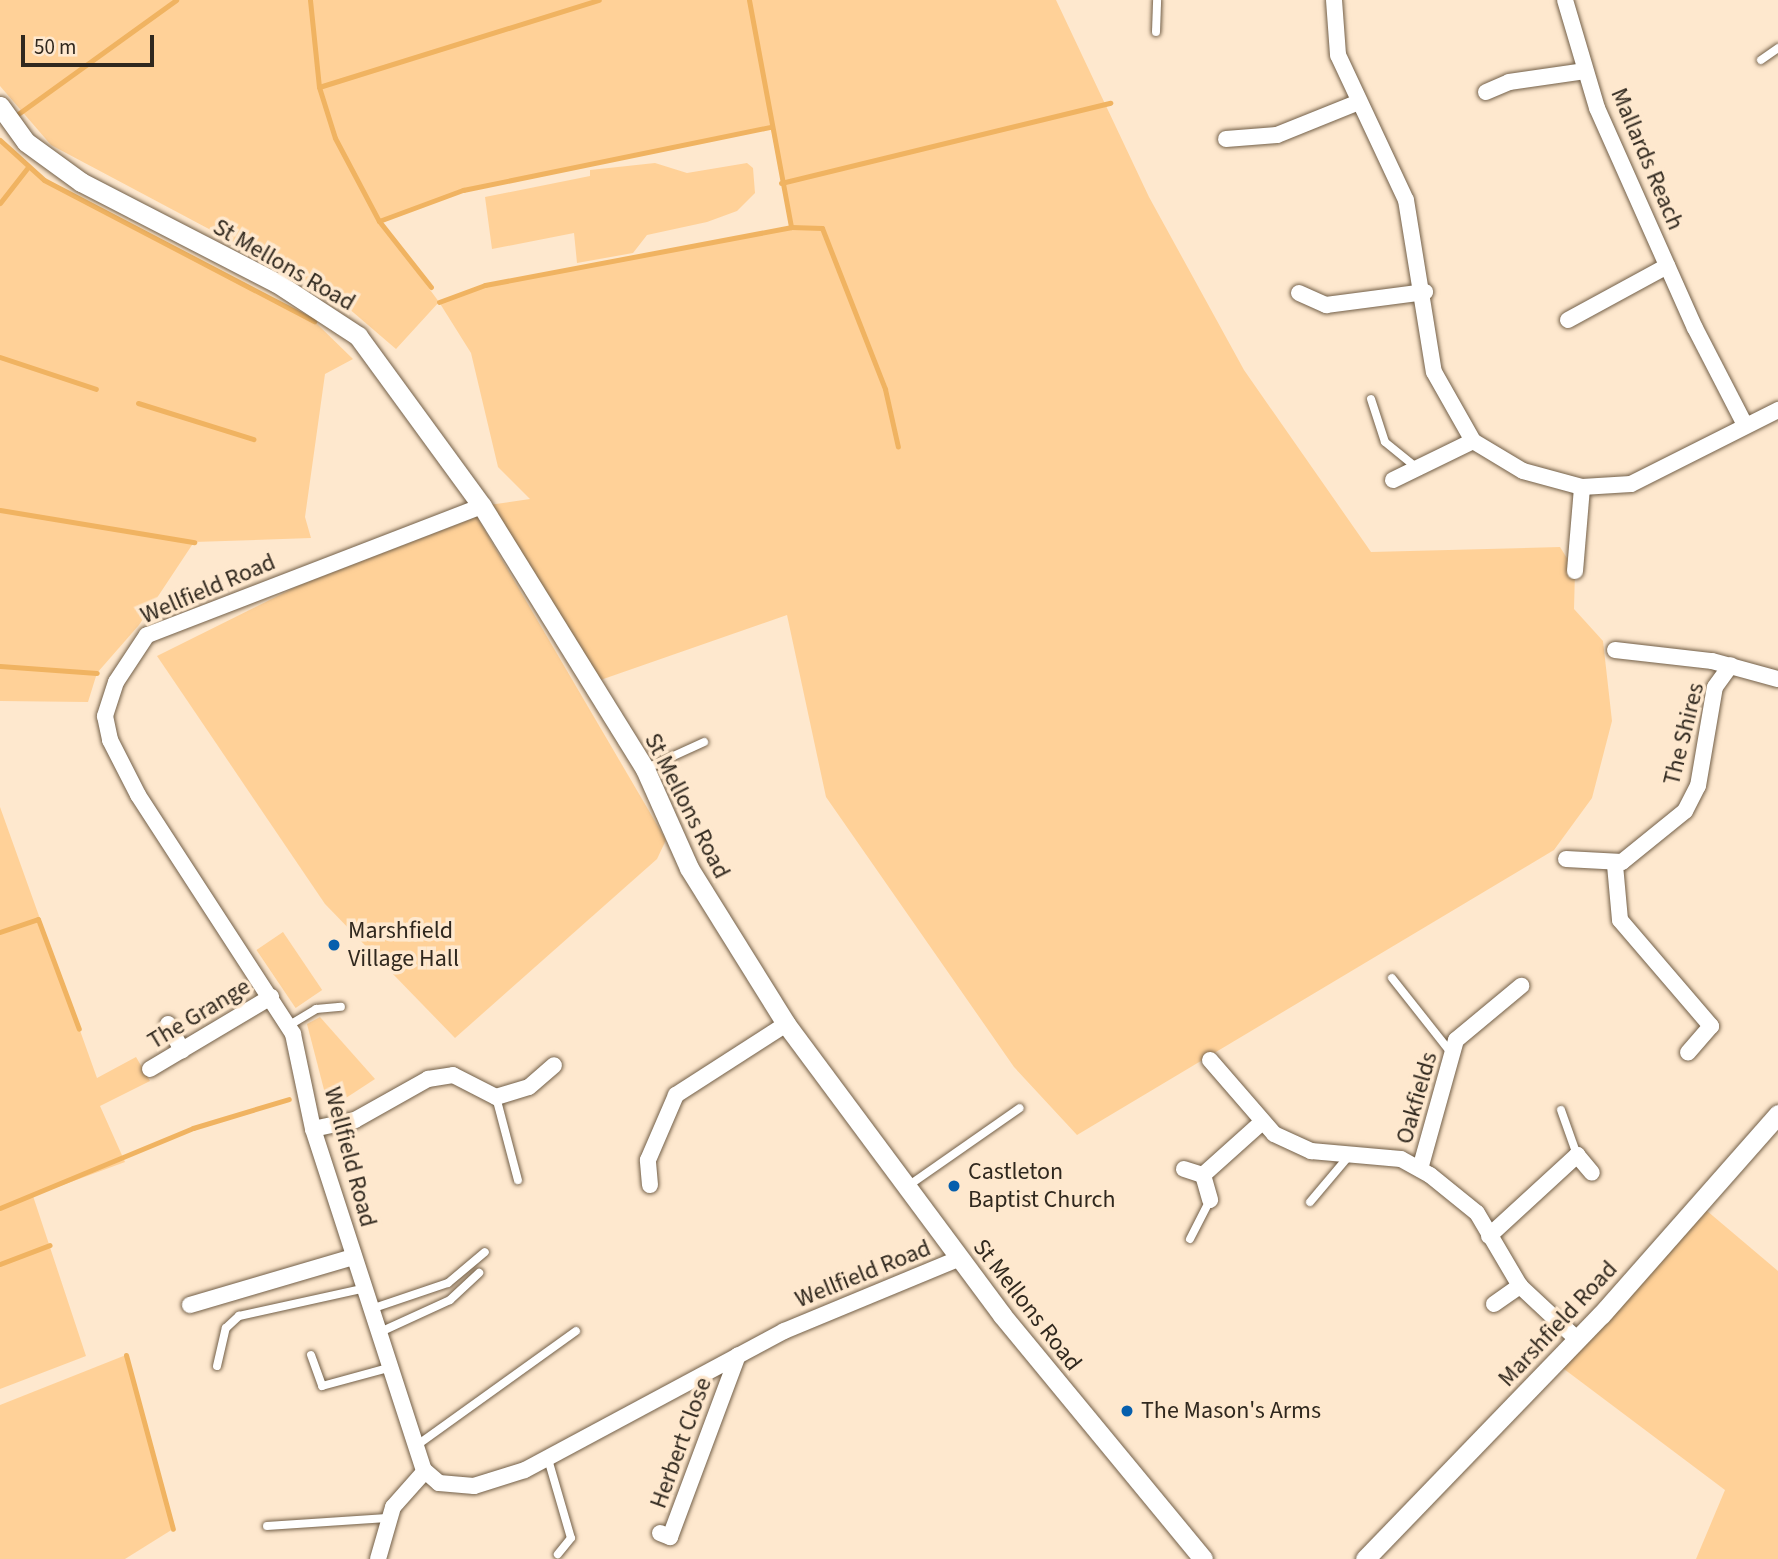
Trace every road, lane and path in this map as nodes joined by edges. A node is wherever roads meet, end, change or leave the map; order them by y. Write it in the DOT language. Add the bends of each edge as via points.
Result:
graph roads {
  1 [pos="1157,0"];
  2 [pos="1334,0"];
  3 [pos="1565,0"];
  4 [pos="1156,32"];
  5 [pos="1778,48"];
  6 [pos="1761,60"];
  7 [pos="1586,71"];
  8 [pos="1486,93"];
  9 [pos="1359,102"];
  10 [pos="0,106"];
  11 [pos="1226,139"];
  12 [pos="1667,265"];
  13 [pos="1425,292"];
  14 [pos="1299,293"];
  15 [pos="1568,320"];
  16 [pos="1371,399"];
  17 [pos="1778,410"];
  18 [pos="1745,425"];
  19 [pos="1473,441"];
  20 [pos="1416,468"];
  21 [pos="1393,480"];
  22 [pos="1583,487"];
  23 [pos="482,506"];
  24 [pos="1575,571"];
  25 [pos="1615,650"];
  26 [pos="1731,665"];
  27 [pos="1778,679"];
  28 [pos="704,741"];
  29 [pos="645,769"];
  30 [pos="1566,859"];
  31 [pos="1615,865"];
  32 [pos="1392,978"];
  33 [pos="1521,986"];
  34 [pos="271,997"];
  35 [pos="341,1006"];
  36 [pos="168,1024"];
  37 [pos="786,1024"];
  38 [pos="288,1026"];
  39 [pos="182,1050"];
  40 [pos="1688,1052"];
  41 [pos="1454,1056"];
  42 [pos="1210,1060"];
  43 [pos="554,1065"];
  44 [pos="150,1069"];
  45 [pos="496,1097"];
  46 [pos="1020,1108"];
  47 [pos="1562,1110"];
  48 [pos="1778,1114"];
  49 [pos="1262,1122"];
  50 [pos="313,1129"];
  51 [pos="1577,1155"];
  52 [pos="1348,1157"];
  53 [pos="1184,1169"];
  54 [pos="1420,1169"];
  55 [pos="1592,1172"];
  56 [pos="1203,1175"];
  57 [pos="518,1180"];
  58 [pos="650,1185"];
  59 [pos="905,1189"];
  60 [pos="1210,1200"];
  61 [pos="1310,1202"];
  62 [pos="1489,1236"];
  63 [pos="1190,1239"];
  64 [pos="485,1252"];
  65 [pos="353,1257"];
  66 [pos="960,1258"];
  67 [pos="479,1273"];
  68 [pos="1520,1286"];
  69 [pos="362,1289"];
  70 [pos="1494,1304"];
  71 [pos="190,1305"];
  72 [pos="368,1310"];
  73 [pos="576,1331"];
  74 [pos="376,1334"];
  75 [pos="1577,1340"];
  76 [pos="312,1355"];
  77 [pos="738,1355"];
  78 [pos="217,1366"];
  79 [pos="388,1368"];
  80 [pos="416,1446"];
  81 [pos="548,1459"];
  82 [pos="425,1471"];
  83 [pos="387,1518"];
  84 [pos="267,1525"];
  85 [pos="660,1533"];
  86 [pos="558,1554"];
  87 [pos="378,1559"];
  88 [pos="1203,1559"];
  89 [pos="1365,1559"];
  1 -- 4 [label="lane"];
  2 -- 9 [label="street" via="1338,55"];
  3 -- 7 [label="street, Mallards Reach"];
  5 -- 6 [label="lane"];
  7 -- 8 [label="street, Mallards Reach" via="1509,82"];
  7 -- 12 [label="street, Mallards Reach"];
  9 -- 11 [label="street" via="1277,135"];
  9 -- 13 [label="street" via="1406,200"];
  10 -- 23 [label="street, St Mellons Road" via="26,142 82,182 277,283 358,336"];
  12 -- 15 [label="street, Mallards Reach"];
  12 -- 18 [label="street, Mallards Reach"];
  13 -- 14 [label="street" via="1326,305"];
  13 -- 19 [label="street" via="1434,372"];
  16 -- 20 [label="lane" via="1385,442"];
  17 -- 18 [label="street"];
  18 -- 22 [label="street" via="1631,484"];
  19 -- 20 [label="street"];
  19 -- 22 [label="street" via="1523,471"];
  20 -- 21 [label="street"];
  22 -- 24 [label="street"];
  23 -- 29 [label="street, St Mellons Road"];
  23 -- 34 [label="street, Wellfield Road" via="147,635 116,682 105,716 110,740 138,795"];
  25 -- 26 [label="street, The Shires"];
  26 -- 27 [label="street, The Shires"];
  26 -- 31 [label="street, The Shires" via="1715,687 1698,786 1685,811"];
  28 -- 29 [label="lane"];
  29 -- 37 [label="street, St Mellons Road" via="689,868"];
  30 -- 31 [label="street"];
  31 -- 40 [label="street" via="1620,920 1712,1026"];
  32 -- 41 [label="lane"];
  33 -- 41 [label="street, Oakfields" via="1456,1040"];
  34 -- 38 [label="street, Wellfield Road"];
  34 -- 39 [label="street, The Grange"];
  35 -- 38 [label="lane" via="316,1009"];
  36 -- 39 [label="street"];
  37 -- 58 [label="street" via="676,1096 648,1160"];
  37 -- 59 [label="street, St Mellons Road"];
  38 -- 50 [label="street, Wellfield Road" via="305,1073"];
  39 -- 44 [label="street, The Grange"];
  41 -- 54 [label="street, Oakfields"];
  42 -- 49 [label="street, Oakfields"];
  43 -- 45 [label="street" via="529,1087"];
  45 -- 50 [label="street" via="453,1075 440,1077 355,1120"];
  45 -- 57 [label="lane"];
  46 -- 59 [label="lane"];
  47 -- 51 [label="lane"];
  48 -- 75 [label="street, Marshfield Road"];
  49 -- 52 [label="street, Oakfields" via="1311,1152"];
  49 -- 56 [label="street"];
  50 -- 65 [label="street, Wellfield Road"];
  51 -- 55 [label="street"];
  51 -- 62 [label="street"];
  52 -- 54 [label="street, Oakfields" via="1401,1159"];
  52 -- 61 [label="lane"];
  53 -- 56 [label="street"];
  54 -- 62 [label="street, Oakfields" via="1477,1213"];
  56 -- 60 [label="street"];
  59 -- 66 [label="street, St Mellons Road"];
  60 -- 63 [label="lane"];
  62 -- 68 [label="street, Oakfields"];
  64 -- 72 [label="lane" via="448,1283"];
  65 -- 69 [label="street, Wellfield Road"];
  65 -- 71 [label="street"];
  66 -- 77 [label="street, Wellfield Road"];
  66 -- 88 [label="street, St Mellons Road"];
  67 -- 74 [label="lane" via="450,1300"];
  68 -- 70 [label="street"];
  68 -- 75 [label="street, Oakfields"];
  69 -- 72 [label="street, Wellfield Road"];
  69 -- 78 [label="lane" via="239,1316 226,1328"];
  72 -- 74 [label="street, Wellfield Road"];
  73 -- 80 [label="lane"];
  74 -- 79 [label="street, Wellfield Road"];
  75 -- 89 [label="street, Marshfield Road"];
  76 -- 79 [label="lane" via="322,1386"];
  77 -- 81 [label="street, Wellfield Road"];
  77 -- 85 [label="street, Herbert Close" via="670,1537"];
  79 -- 80 [label="street, Wellfield Road"];
  80 -- 82 [label="street, Wellfield Road"];
  81 -- 82 [label="street, Wellfield Road" via="474,1486 439,1483"];
  81 -- 86 [label="lane" via="571,1538"];
  82 -- 83 [label="street"];
  83 -- 84 [label="lane"];
  83 -- 87 [label="street"];
}
